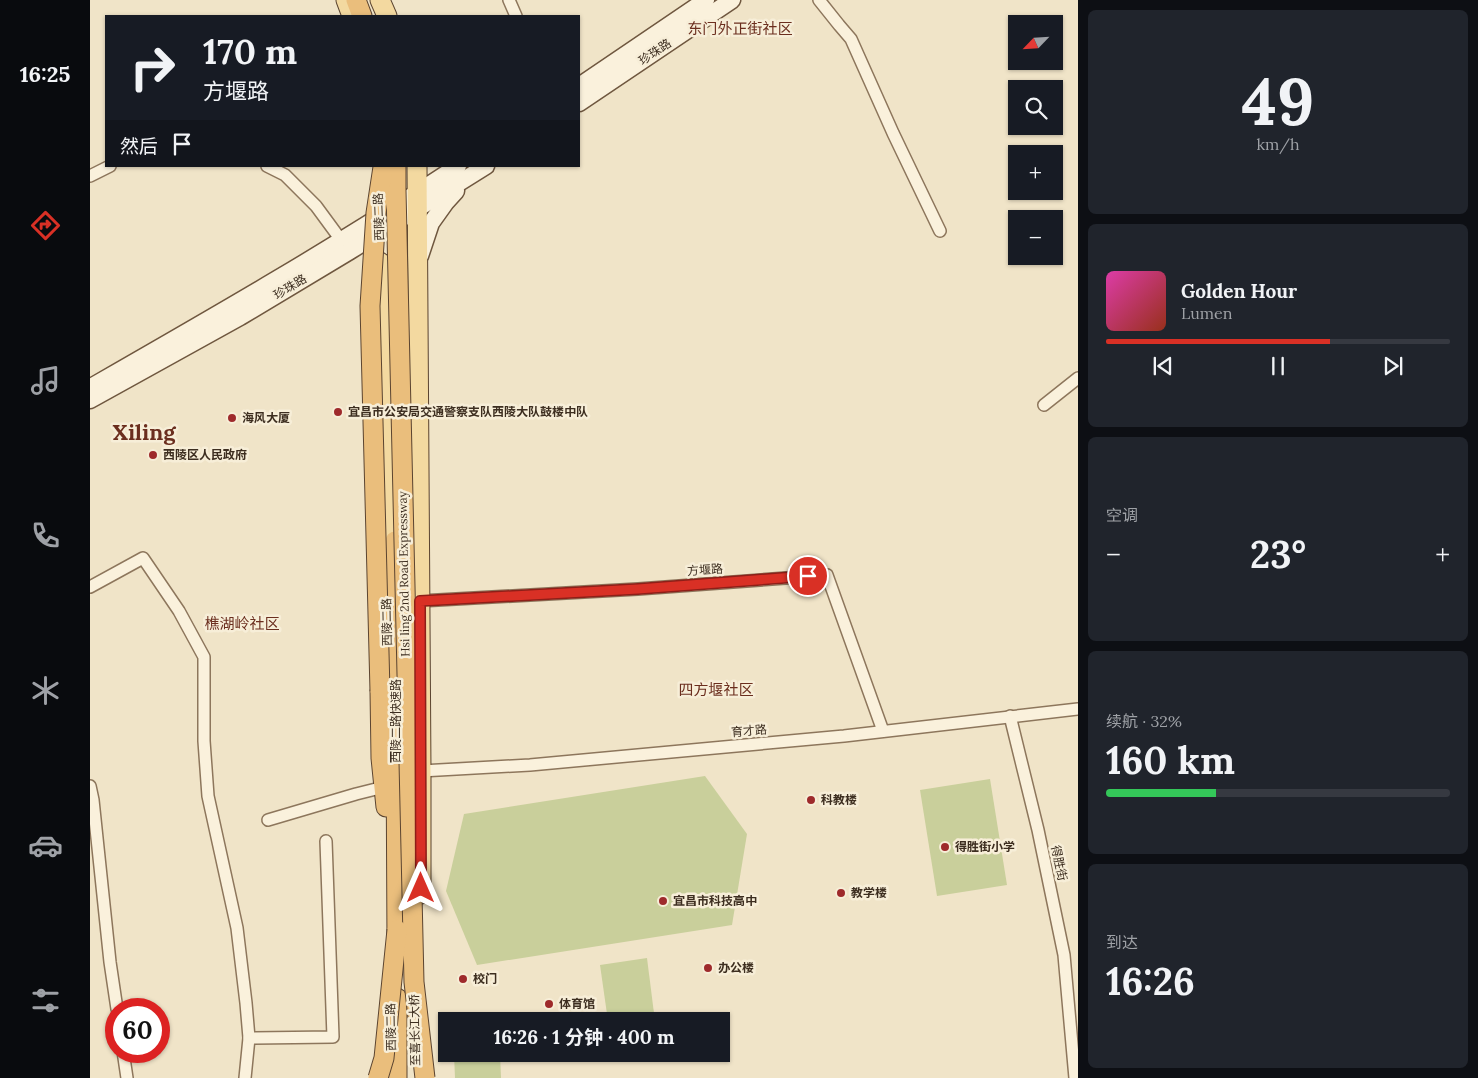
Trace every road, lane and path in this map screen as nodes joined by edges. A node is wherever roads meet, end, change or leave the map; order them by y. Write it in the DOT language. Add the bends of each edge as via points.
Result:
graph roads {
  1 [pos="346,0"];
  2 [pos="356,0"];
  3 [pos="370,0"];
  4 [pos="380,0"];
  5 [pos="509,0"];
  6 [pos="706,0"];
  7 [pos="732,0"];
  8 [pos="819,0"];
  9 [pos="352,15"];
  10 [pos="362,15"];
  11 [pos="375,15"];
  12 [pos="387,15"];
  13 [pos="516,15"];
  14 [pos="580,85"];
  15 [pos="580,102"];
  16 [pos="108,167"];
  17 [pos="269,167"];
  18 [pos="385,167"];
  19 [pos="385,167"];
  20 [pos="385,167"];
  21 [pos="385,167"];
  22 [pos="417,167"];
  23 [pos="457,167"];
  24 [pos="479,171"];
  25 [pos="90,176"];
  26 [pos="418,201"];
  27 [pos="379,225"];
  28 [pos="940,231"];
  29 [pos="341,240"];
  30 [pos="418,260"];
  31 [pos="1078,378"];
  32 [pos="90,388"];
  33 [pos="90,400"];
  34 [pos="1044,405"];
  35 [pos="90,587"];
  36 [pos="420,601"];
  37 [pos="1078,709"];
  38 [pos="1010,716"];
  39 [pos="883,731"];
  40 [pos="421,771"];
  41 [pos="90,786"];
  42 [pos="386,786"];
  43 [pos="268,820"];
  44 [pos="388,820"];
  45 [pos="326,841"];
  46 [pos="397,930"];
  47 [pos="414,982"];
  48 [pos="115,998"];
  49 [pos="249,1038"];
  50 [pos="125,1063"];
  51 [pos="127,1078"];
  52 [pos="245,1078"];
  53 [pos="378,1078"];
  54 [pos="392,1078"];
  55 [pos="397,1078"];
  56 [pos="416,1078"];
  57 [pos="423,1078"];
  58 [pos="1075,1078"];
  1 -- 9 [label="main road"];
  2 -- 10 [label="highway"];
  3 -- 11 [label="highway"];
  4 -- 12 [label="main road"];
  5 -- 13 [label="street"];
  6 -- 14 [label="main road, 珍珠路"];
  7 -- 15 [label="main road, 珍珠路"];
  8 -- 28 [label="street" via="851,39"];
  16 -- 25 [label="street"];
  17 -- 29 [label="street" via="285,175 316,206"];
  18 -- 27 [label="main road, 西陵二路"];
  19 -- 42 [label="highway, bridge" via="376,213 370,306 380,758"];
  20 -- 46 [label="highway, 西陵二路快速路, bridge" via="394,452"];
  21 -- 47 [label="highway, Hsi ling 2nd Road Expressway, bridge" via="396,190"];
  22 -- 26 [label="main road"];
  23 -- 26 [label="main road, 珍珠路"];
  24 -- 26 [label="main road, 珍珠路"];
  24 -- 30 [label="main road" via="446,202 431,223"];
  26 -- 27 [label="main road, 珍珠路"];
  26 -- 30 [label="main road"];
  27 -- 29 [label="main road, 珍珠路"];
  27 -- 33 [label="main road, 珍珠路" via="240,317"];
  27 -- 42 [label="main road, 西陵二路" via="390,758"];
  29 -- 32 [label="main road, 珍珠路"];
  30 -- 36 [label="main road"];
  31 -- 34 [label="street"];
  35 -- 49 [label="street" via="143,558 179,611 204,657 208,796 237,928"];
  36 -- 39 [label="street, 方堰路" via="827,575"];
  36 -- 40 [label="main road"];
  37 -- 38 [label="street, 育才路"];
  38 -- 39 [label="street, 育才路"];
  38 -- 58 [label="street, 得胜街" via="1064,955"];
  39 -- 40 [label="street, 育才路" via="539,764"];
  40 -- 57 [label="main road"];
  41 -- 48 [label="street"];
  42 -- 43 [label="street"];
  42 -- 44 [label="highway"];
  44 -- 54 [label="main road, 西陵二路"];
  45 -- 49 [label="street" via="333,1037"];
  46 -- 53 [label="highway, bridge" via="384,1058"];
  46 -- 55 [label="highway, bridge"];
  47 -- 56 [label="highway, 至喜长江大桥, bridge"];
  47 -- 57 [label="highway, bridge"];
  49 -- 52 [label="street"];
  50 -- 51 [label="street"];
}
